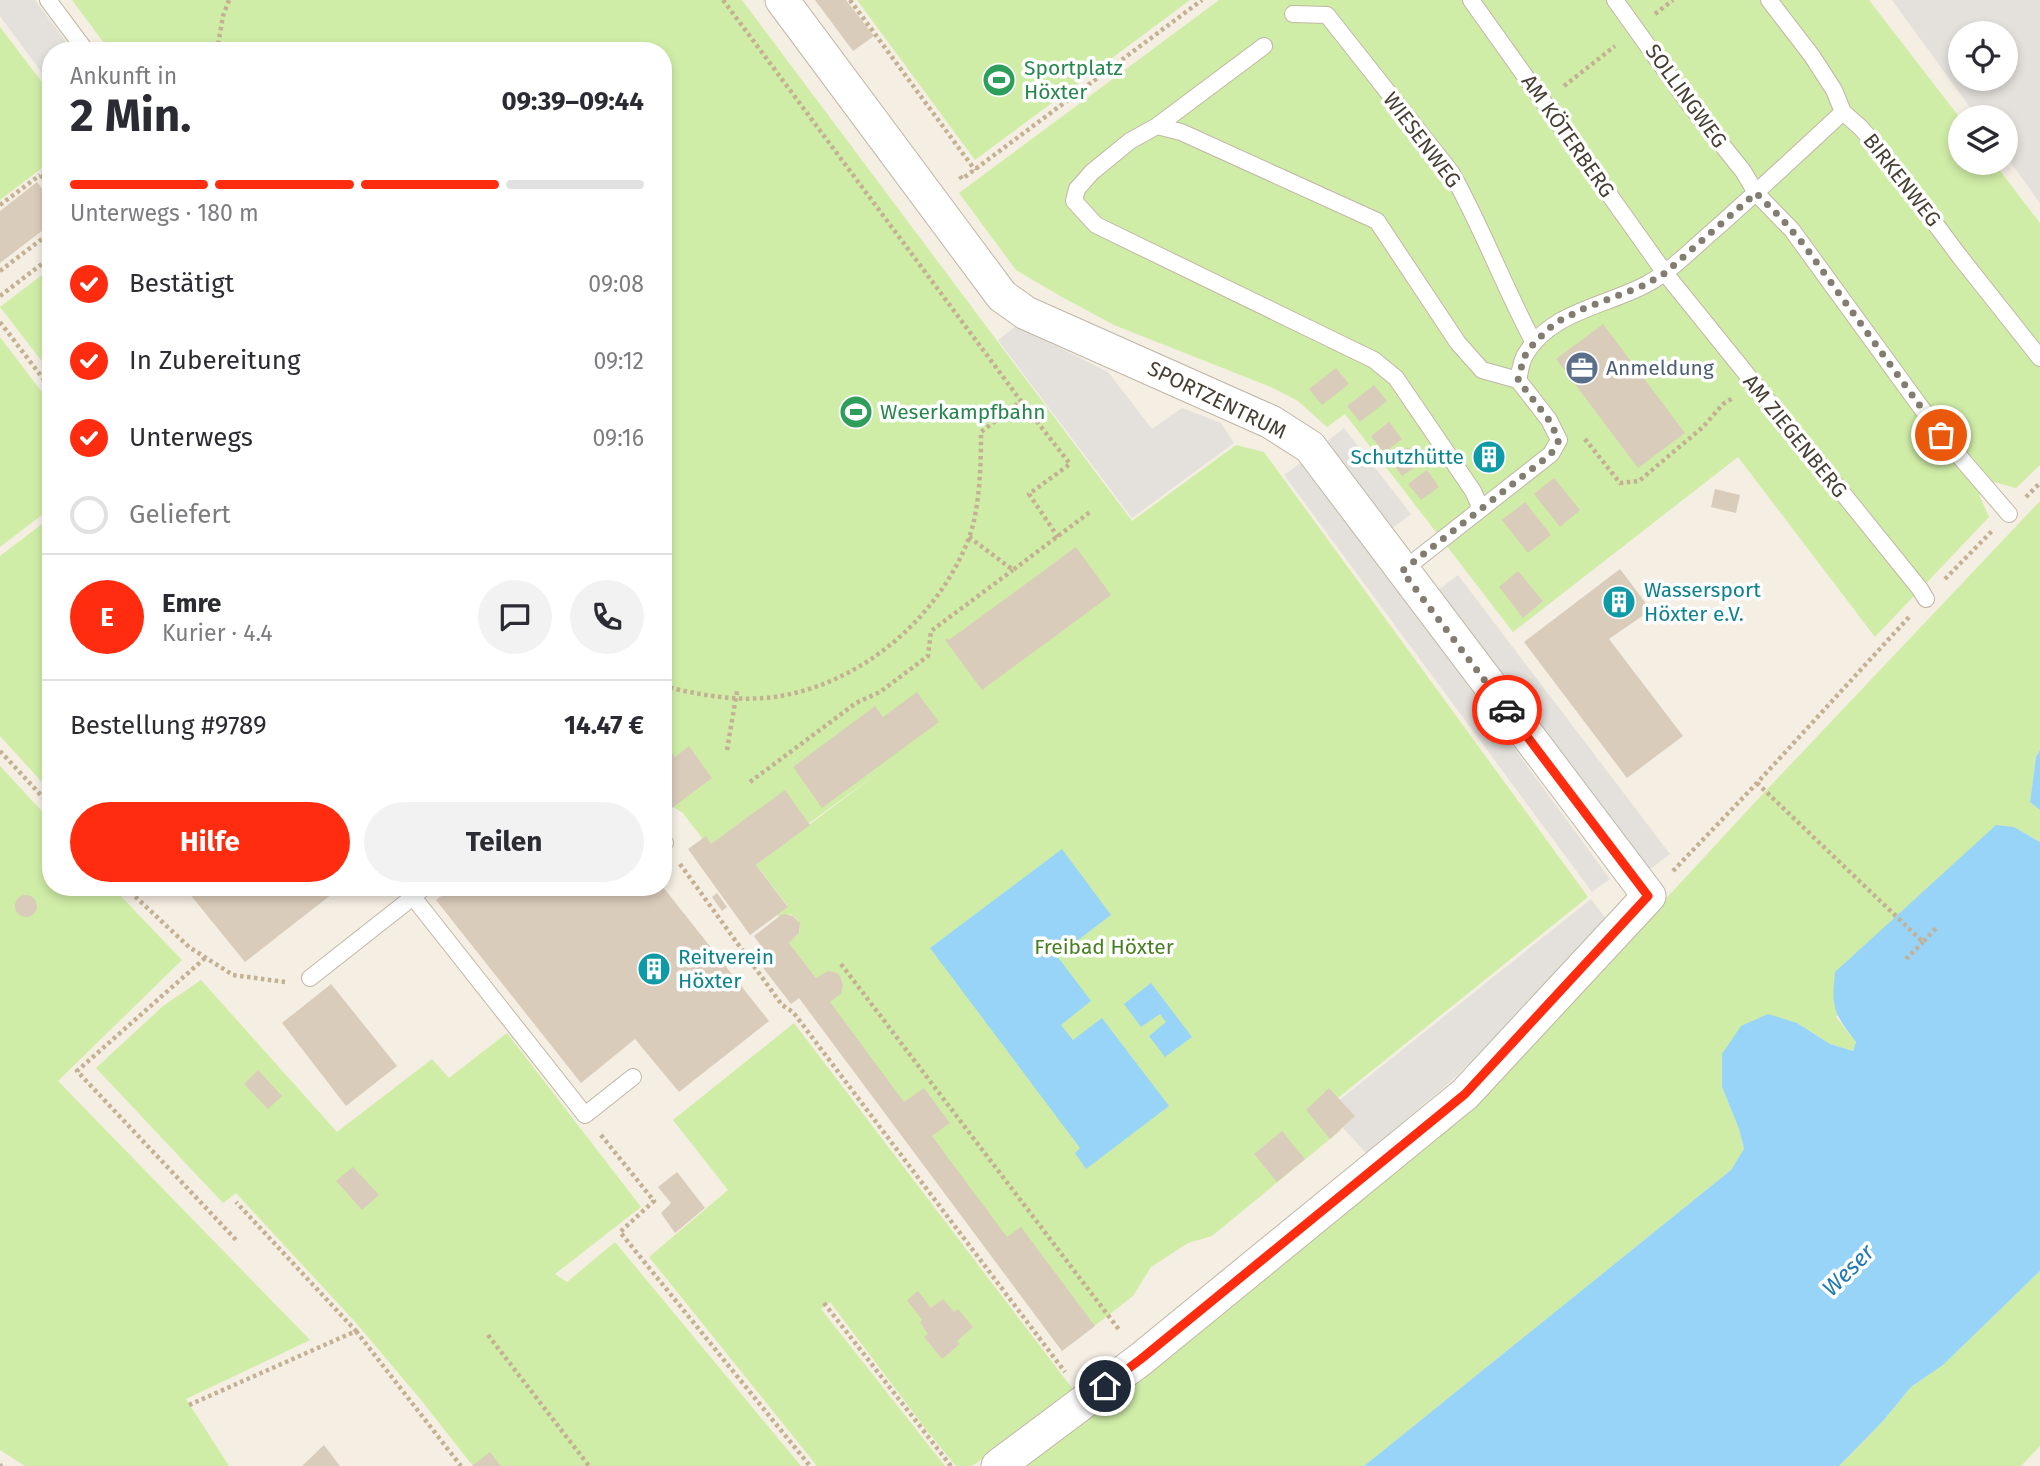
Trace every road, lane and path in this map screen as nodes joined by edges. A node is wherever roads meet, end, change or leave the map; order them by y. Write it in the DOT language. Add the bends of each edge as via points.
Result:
graph roads {
  1 [pos="48,0"];
  2 [pos="229,0"];
  3 [pos="723,0"];
  4 [pos="782,0"];
  5 [pos="850,0"];
  6 [pos="1202,0"];
  7 [pos="1471,0"];
  8 [pos="1615,0"];
  9 [pos="1673,0"];
  10 [pos="1769,0"];
  11 [pos="1293,14"];
  12 [pos="1637,28"];
  13 [pos="79,42"];
  14 [pos="219,42"];
  15 [pos="1264,46"];
  16 [pos="1544,102"];
  17 [pos="1843,112"];
  18 [pos="1157,126"];
  19 [pos="954,168"];
  20 [pos="975,170"];
  21 [pos="40,175"];
  22 [pos="1756,193"];
  23 [pos="0,205"];
  24 [pos="42,239"];
  25 [pos="42,264"];
  26 [pos="0,271"];
  27 [pos="1665,273"];
  28 [pos="0,296"];
  29 [pos="0,322"];
  30 [pos="1534,343"];
  31 [pos="2040,358"];
  32 [pos="42,377"];
  33 [pos="1518,380"];
  34 [pos="1753,384"];
  35 [pos="1021,401"];
  36 [pos="1559,440"];
  37 [pos="2040,483"];
  38 [pos="1480,509"];
  39 [pos="1090,512"];
  40 [pos="2009,514"];
  41 [pos="969,537"];
  42 [pos="1058,537"];
  43 [pos="1013,570"];
  44 [pos="1402,571"];
  45 [pos="1926,599"];
  46 [pos="672,689"];
  47 [pos="737,691"];
  48 [pos="736,699"];
  49 [pos="727,750"];
  50 [pos="0,751"];
  51 [pos="750,782"];
  52 [pos="1757,783"];
  53 [pos="42,796"];
  54 [pos="672,853"];
  55 [pos="135,896"];
  56 [pos="413,896"];
  57 [pos="421,896"];
  58 [pos="1648,896"];
  59 [pos="1937,927"];
  60 [pos="1923,942"];
  61 [pos="205,958"];
  62 [pos="1906,959"];
  63 [pos="841,964"];
  64 [pos="310,978"];
  65 [pos="633,1076"];
  66 [pos="585,1115"];
  67 [pos="236,1202"];
  68 [pos="238,1242"];
  69 [pos="824,1303"];
  70 [pos="356,1331"];
  71 [pos="488,1335"];
  72 [pos="1141,1359"];
  73 [pos="1087,1400"];
  74 [pos="189,1405"];
  75 [pos="461,1466"];
  76 [pos="589,1466"];
  77 [pos="810,1466"];
  78 [pos="951,1466"];
  79 [pos="998,1466"];
  1 -- 13 [label="lane"];
  2 -- 14 [label="path"];
  3 -- 35 [label="path"];
  4 -- 44 [label="street, SPORTZENTRUM" via="1002,296 1026,313 1271,422 1310,447"];
  5 -- 20 [label="path"];
  6 -- 20 [label="path"];
  7 -- 16 [label="lane, AM KÖTERBERG"];
  8 -- 12 [label="lane, SOLLINGWEG"];
  9 -- 12 [label="path"];
  10 -- 17 [label="lane, BIRKENWEG" via="1812,56"];
  11 -- 30 [label="lane, WIESENWEG" via="1327,15 1451,172"];
  12 -- 16 [label="path"];
  12 -- 22 [label="lane, SOLLINGWEG"];
  15 -- 18 [label="lane"];
  16 -- 27 [label="lane, AM KÖTERBERG"];
  17 -- 22 [label="lane"];
  17 -- 31 [label="lane, BIRKENWEG" via="1884,155"];
  18 -- 33 [label="lane" via="1181,132 1377,221 1458,343 1482,370"];
  18 -- 38 [label="lane" via="1092,172 1077,189 1074,201 1096,225 1374,360 1396,378 1473,491"];
  19 -- 20 [label="path" via="962,179"];
  21 -- 23 [label="path"];
  22 -- 27 [label="lane"];
  22 -- 40 [label="lane, SOLLINGWEG" via="1792,230 1941,435"];
  24 -- 26 [label="path"];
  25 -- 28 [label="path"];
  27 -- 30 [label="lane" via="1555,323"];
  27 -- 34 [label="lane, AM ZIEGENBERG"];
  29 -- 32 [label="path"];
  30 -- 33 [label="lane" via="1524,357"];
  33 -- 36 [label="lane"];
  34 -- 36 [label="path" via="1723,404 1639,481 1620,483 1582,435"];
  34 -- 45 [label="lane, AM ZIEGENBERG"];
  35 -- 41 [label="path" via="981,432 977,499"];
  35 -- 42 [label="path" via="1070,464 1029,495"];
  36 -- 38 [label="lane" via="1551,454"];
  37 -- 40 [label="path"];
  38 -- 44 [label="lane"];
  39 -- 42 [label="path"];
  40 -- 45 [label="path"];
  41 -- 43 [label="path"];
  41 -- 48 [label="path" via="926,609 895,641 854,671 813,687"];
  42 -- 43 [label="path"];
  43 -- 51 [label="path" via="931,631 928,656"];
  44 -- 58 [label="street, SPORTZENTRUM"];
  45 -- 52 [label="path"];
  46 -- 48 [label="path"];
  47 -- 48 [label="path"];
  48 -- 49 [label="path"];
  50 -- 53 [label="path"];
  52 -- 58 [label="path"];
  52 -- 60 [label="path"];
  54 -- 73 [label="path" via="782,1005 793,1012"];
  55 -- 61 [label="path"];
  56 -- 64 [label="lane"];
  57 -- 66 [label="lane"];
  58 -- 72 [label="street" via="1465,1094"];
  59 -- 60 [label="path"];
  60 -- 62 [label="path"];
  61 -- 64 [label="path" via="233,975 285,982"];
  61 -- 68 [label="path" via="77,1071"];
  63 -- 72 [label="path"];
  65 -- 66 [label="lane"];
  66 -- 77 [label="path" via="654,1201 620,1232"];
  67 -- 70 [label="path"];
  69 -- 78 [label="path"];
  70 -- 74 [label="path"];
  70 -- 75 [label="path"];
  71 -- 76 [label="path"];
  72 -- 73 [label="street"];
  73 -- 79 [label="street"];
}
